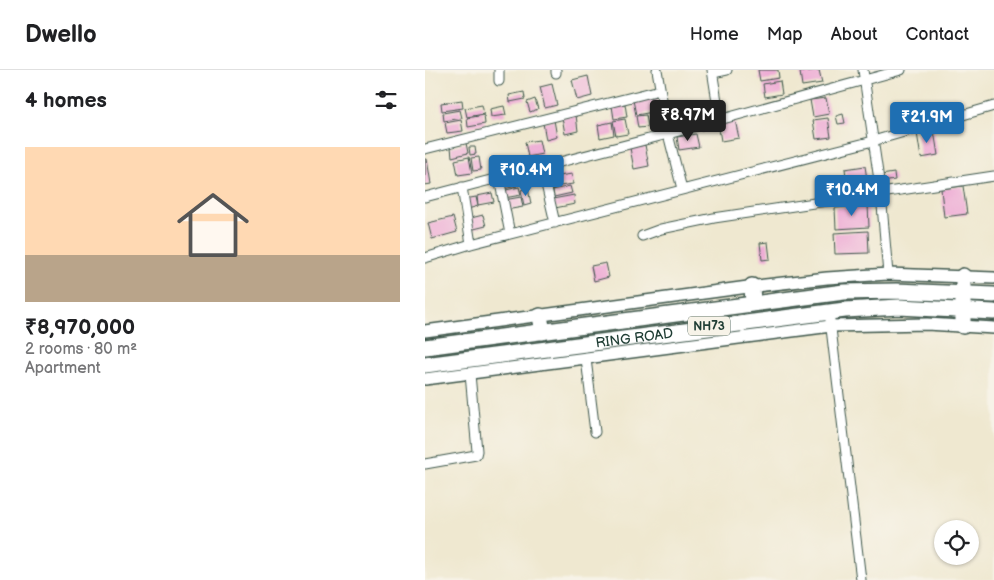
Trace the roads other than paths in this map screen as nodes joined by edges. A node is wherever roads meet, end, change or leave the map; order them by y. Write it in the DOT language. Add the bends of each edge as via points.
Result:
graph roads {
  1 [pos="499,70"];
  2 [pos="657,70"];
  3 [pos="727,70"];
  4 [pos="863,70"];
  5 [pos="901,70"];
  6 [pos="713,72"];
  7 [pos="863,80"];
  8 [pos="499,81"];
  9 [pos="660,90"];
  10 [pos="994,106"];
  11 [pos="720,120"];
  12 [pos="668,134"];
  13 [pos="873,141"];
  14 [pos="425,149"];
  15 [pos="542,167"];
  16 [pos="994,176"];
  17 [pos="499,178"];
  18 [pos="462,187"];
  19 [pos="682,189"];
  20 [pos="881,194"];
  21 [pos="425,197"];
  22 [pos="555,224"];
  23 [pos="510,234"];
  24 [pos="641,236"];
  25 [pos="471,244"];
  26 [pos="425,258"];
  27 [pos="888,274"];
  28 [pos="963,276"];
  29 [pos="994,278"];
  30 [pos="752,286"];
  31 [pos="963,293"];
  32 [pos="994,295"];
  33 [pos="753,303"];
  34 [pos="963,310"];
  35 [pos="994,312"];
  36 [pos="541,316"];
  37 [pos="830,319"];
  38 [pos="963,326"];
  39 [pos="994,328"];
  40 [pos="425,332"];
  41 [pos="543,332"];
  42 [pos="425,347"];
  43 [pos="541,357"];
  44 [pos="586,358"];
  45 [pos="425,365"];
  46 [pos="469,374"];
  47 [pos="425,380"];
  48 [pos="595,432"];
  49 [pos="425,464"];
  50 [pos="861,580"];
  1 -- 8 [label="street"];
  2 -- 9 [label="street"];
  3 -- 6 [label="street"];
  4 -- 7 [label="street"];
  5 -- 7 [label="street"];
  6 -- 11 [label="street"];
  7 -- 11 [label="street"];
  7 -- 13 [label="street"];
  9 -- 12 [label="street"];
  9 -- 14 [label="street"];
  10 -- 13 [label="street"];
  11 -- 12 [label="street"];
  12 -- 15 [label="street"];
  12 -- 19 [label="street"];
  13 -- 19 [label="street"];
  13 -- 20 [label="street"];
  15 -- 17 [label="street"];
  15 -- 22 [label="street"];
  16 -- 20 [label="street"];
  17 -- 18 [label="street"];
  17 -- 23 [label="street"];
  18 -- 21 [label="street"];
  18 -- 25 [label="street"];
  19 -- 22 [label="street"];
  20 -- 24 [label="street" via="714,218 661,228"];
  20 -- 27 [label="street"];
  22 -- 23 [label="street"];
  23 -- 25 [label="street"];
  25 -- 26 [label="street"];
  27 -- 28 [label="street"];
  27 -- 30 [label="street"];
  28 -- 29 [label="street"];
  28 -- 31 [label="highway"];
  30 -- 33 [label="highway"];
  30 -- 36 [label="street"];
  31 -- 32 [label="highway, RING ROAD / NH73"];
  31 -- 33 [label="highway, RING ROAD / NH73" via="844,292"];
  31 -- 34 [label="highway"];
  33 -- 41 [label="highway, RING ROAD / NH73"];
  34 -- 35 [label="highway, RING ROAD / NH73"];
  34 -- 37 [label="highway, RING ROAD / NH73" via="899,307"];
  34 -- 38 [label="highway"];
  36 -- 40 [label="street"];
  36 -- 41 [label="highway"];
  37 -- 38 [label="street"];
  37 -- 43 [label="highway, RING ROAD / NH73"];
  37 -- 44 [label="street"];
  37 -- 50 [label="street"];
  38 -- 39 [label="street"];
  41 -- 42 [label="highway, RING ROAD / NH73"];
  43 -- 44 [label="street"];
  43 -- 45 [label="highway, RING ROAD / NH73"];
  43 -- 46 [label="street"];
  44 -- 48 [label="street"];
  46 -- 47 [label="street"];
  46 -- 49 [label="street" via="476,455"];
}
